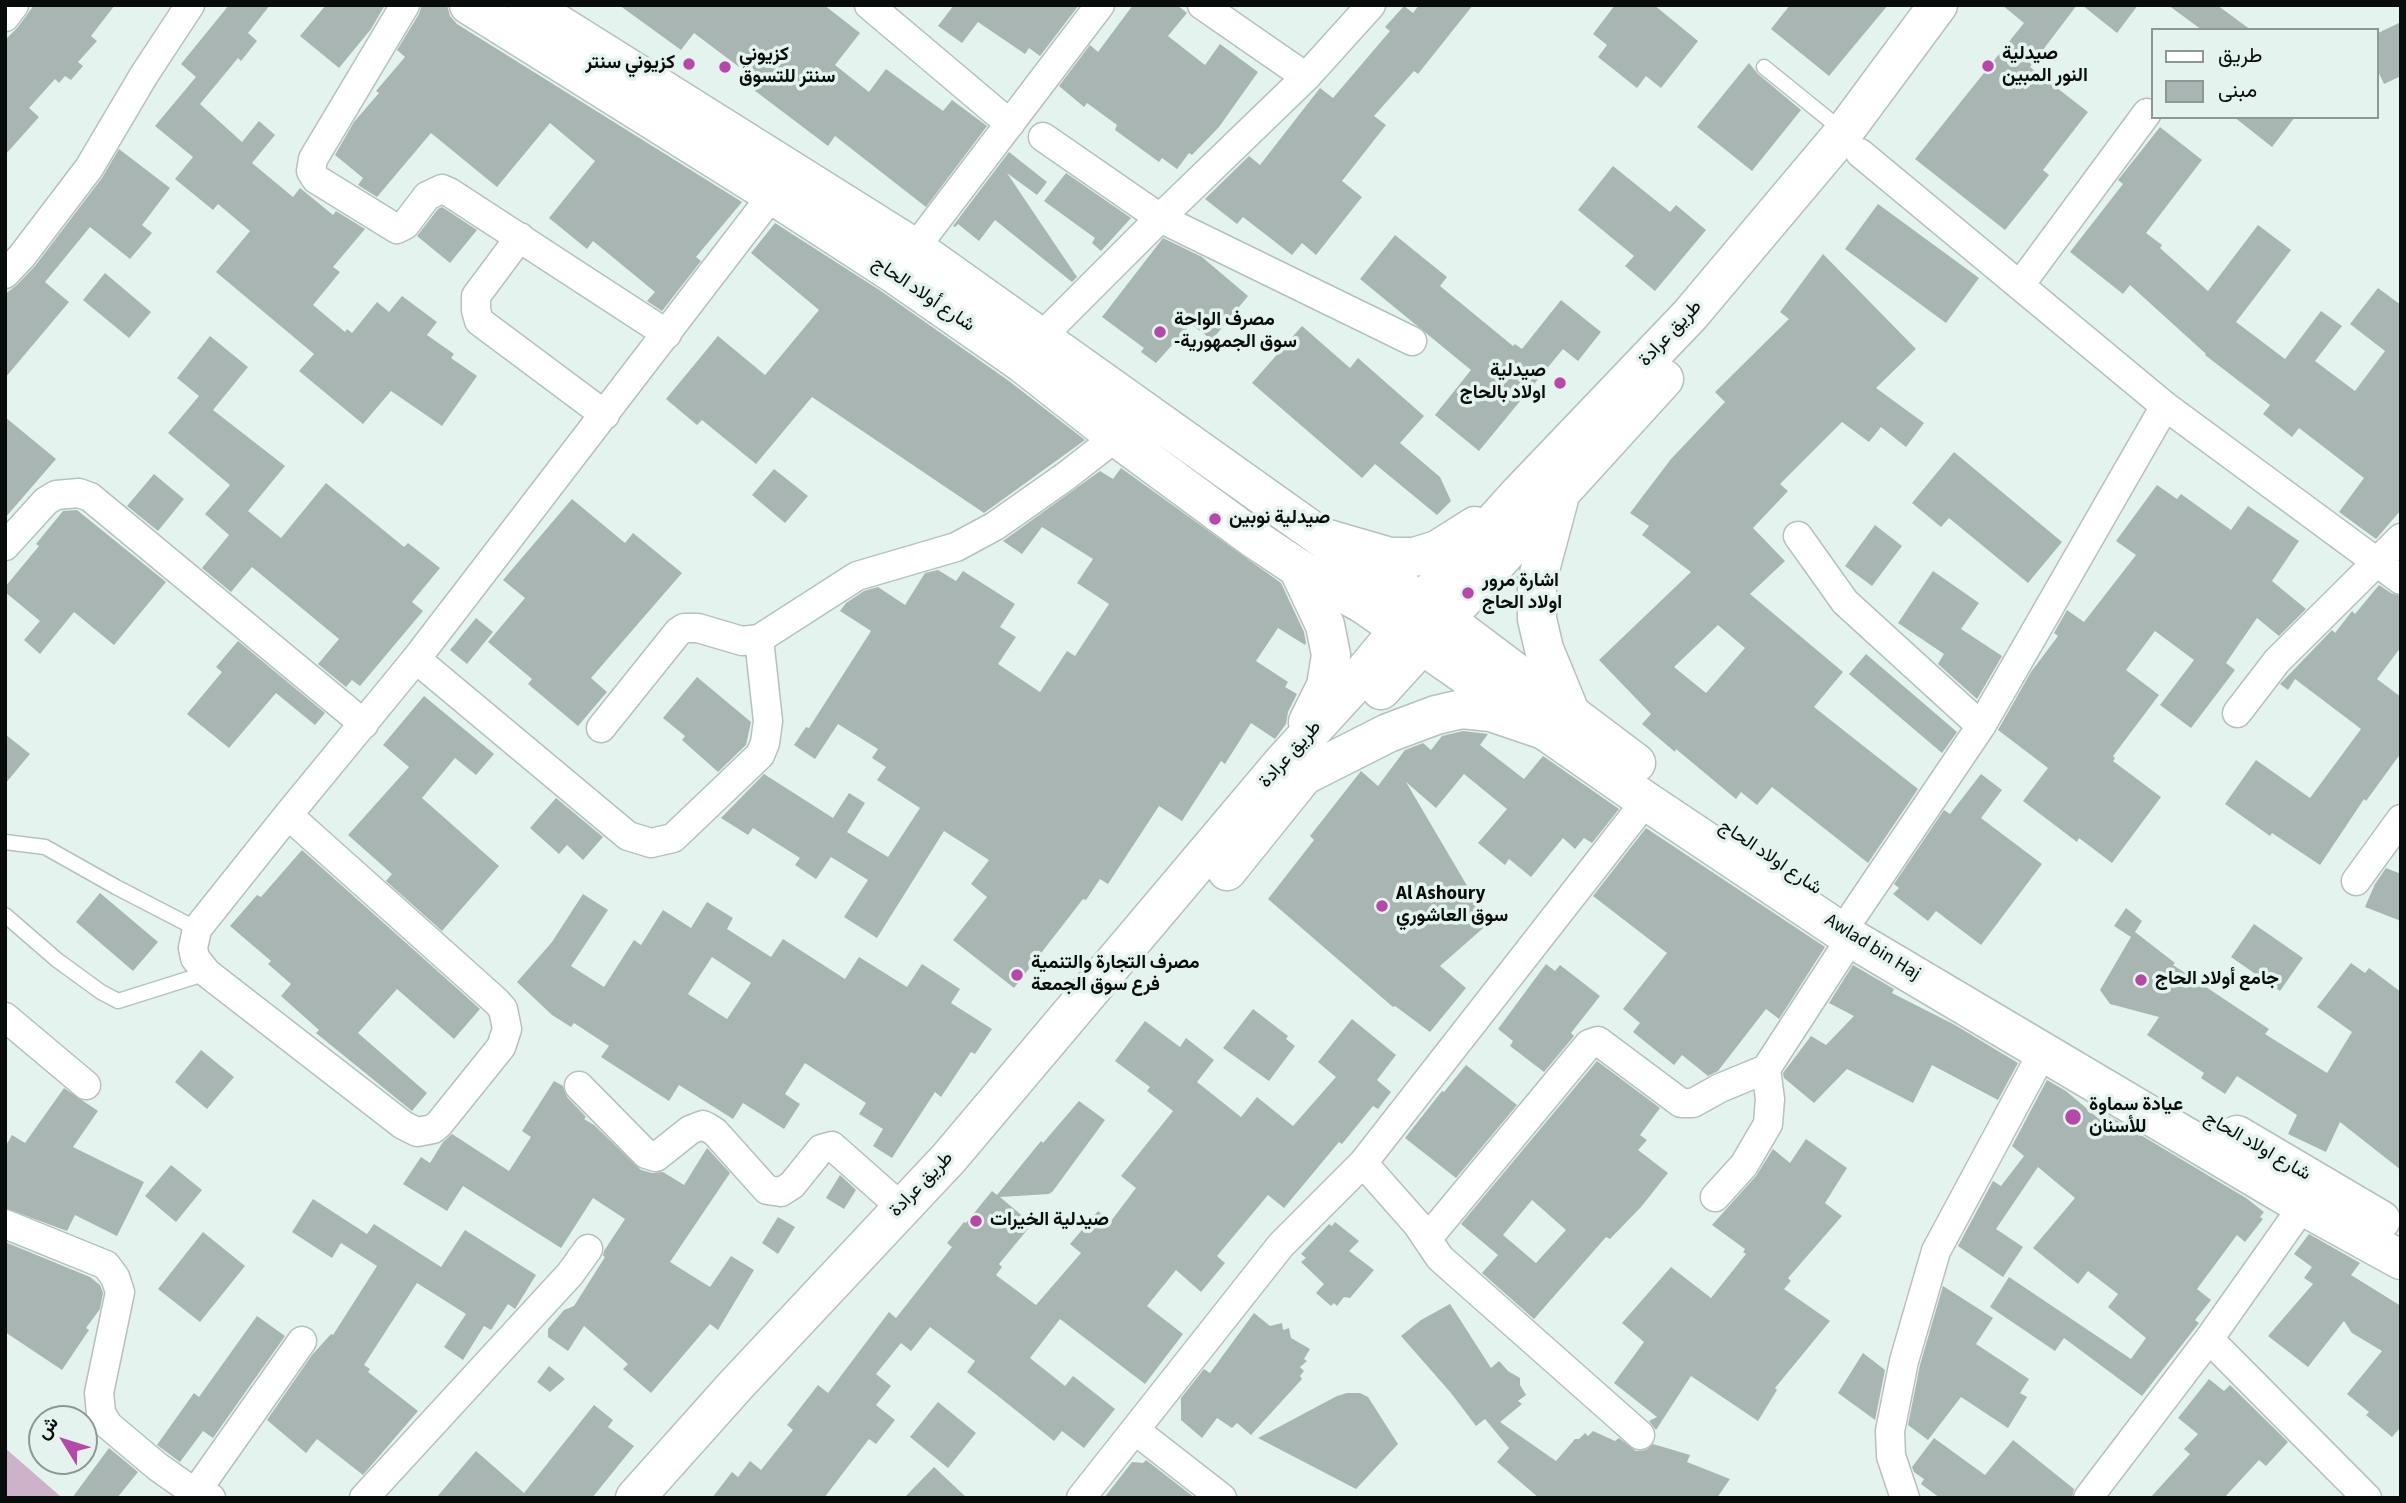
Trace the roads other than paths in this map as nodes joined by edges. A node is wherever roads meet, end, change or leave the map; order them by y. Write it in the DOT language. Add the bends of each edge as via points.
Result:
graph roads {
  1 [pos="14,5"];
  2 [pos="190,5"];
  3 [pos="405,5"];
  4 [pos="469,5"];
  5 [pos="528,5"];
  6 [pos="869,5"];
  7 [pos="1100,5"];
  8 [pos="1202,5"];
  9 [pos="1371,5"];
  10 [pos="1938,5"];
  11 [pos="1966,5"];
  12 [pos="5,17"];
  13 [pos="1764,67"];
  14 [pos="1307,77"];
  15 [pos="2147,113"];
  16 [pos="1010,124"];
  17 [pos="1043,137"];
  18 [pos="1852,142"];
  19 [pos="782,182"];
  20 [pos="1160,218"];
  21 [pos="520,237"];
  22 [pos="915,248"];
  23 [pos="5,274"];
  24 [pos="2020,285"];
  25 [pos="667,334"];
  26 [pos="1042,337"];
  27 [pos="1412,341"];
  28 [pos="2165,406"];
  29 [pos="605,415"];
  30 [pos="1116,437"];
  31 [pos="1519,494"];
  32 [pos="1559,496"];
  33 [pos="1798,536"];
  34 [pos="1321,537"];
  35 [pos="2401,538"];
  36 [pos="5,546"];
  37 [pos="2376,562"];
  38 [pos="1298,568"];
  39 [pos="2401,580"];
  40 [pos="1372,589"];
  41 [pos="1422,624"];
  42 [pos="759,639"];
  43 [pos="416,659"];
  44 [pos="2237,713"];
  45 [pos="1558,722"];
  46 [pos="364,724"];
  47 [pos="1981,726"];
  48 [pos="601,728"];
  49 [pos="1294,769"];
  50 [pos="1646,801"];
  51 [pos="288,815"];
  52 [pos="2401,819"];
  53 [pos="5,842"];
  54 [pos="2356,881"];
  55 [pos="5,915"];
  56 [pos="1853,926"];
  57 [pos="197,929"];
  58 [pos="206,973"];
  59 [pos="5,1017"];
  60 [pos="2043,1050"];
  61 [pos="1766,1069"];
  62 [pos="86,1085"];
  63 [pos="579,1086"];
  64 [pos="1363,1163"];
  65 [pos="1715,1197"];
  66 [pos="2303,1206"];
  67 [pos="901,1207"];
  68 [pos="5,1224"];
  69 [pos="2401,1232"];
  70 [pos="1427,1239"];
  71 [pos="588,1249"];
  72 [pos="2401,1260"];
  73 [pos="2209,1339"];
  74 [pos="302,1341"];
  75 [pos="1136,1431"];
  76 [pos="1640,1435"];
  77 [pos="203,1495"];
  78 [pos="2363,1496"];
  79 [pos="364,1498"];
  80 [pos="635,1498"];
  81 [pos="669,1498"];
  82 [pos="1081,1498"];
  83 [pos="1222,1498"];
  84 [pos="1905,1498"];
  85 [pos="2088,1498"];
  1 -- 12 [label="street"];
  2 -- 23 [label="street" via="89,168"];
  3 -- 21 [label="street" via="313,159 311,171 316,179 397,229 427,196 442,189"];
  4 -- 19 [label="main road, شارع أولاد الحاج"];
  5 -- 19 [label="main road, شارع أولاد الحاج"];
  6 -- 16 [label="street"];
  7 -- 16 [label="street"];
  8 -- 14 [label="street"];
  9 -- 14 [label="street"];
  10 -- 18 [label="main road, طريق عرادة"];
  11 -- 18 [label="main road, طريق عرادة"];
  13 -- 18 [label="lane"];
  14 -- 20 [label="street"];
  15 -- 24 [label="street"];
  16 -- 22 [label="street"];
  17 -- 20 [label="street"];
  18 -- 24 [label="street"];
  18 -- 31 [label="main road, طريق عرادة"];
  18 -- 32 [label="main road, طريق عرادة" via="1766,265"];
  19 -- 22 [label="main road, شارع أولاد الحاج"];
  19 -- 25 [label="street"];
  19 -- 30 [label="main road, شارع أولاد الحاج" via="893,273 1022,363"];
  20 -- 26 [label="street"];
  20 -- 27 [label="street"];
  21 -- 25 [label="street"];
  21 -- 29 [label="street" via="476,296 479,321"];
  22 -- 26 [label="main road, شارع أولاد الحاج"];
  24 -- 28 [label="street"];
  25 -- 29 [label="street"];
  26 -- 34 [label="main road, شارع أولاد الحاج"];
  28 -- 37 [label="street"];
  28 -- 47 [label="street"];
  29 -- 43 [label="street"];
  30 -- 38 [label="main road, شارع أولاد الحاج"];
  30 -- 42 [label="street" via="995,526 956,547 857,576"];
  31 -- 34 [label="main road" via="1465,534 1414,557 1390,557"];
  31 -- 41 [label="main road, طريق عرادة"];
  32 -- 41 [label="main road, طريق عرادة"];
  32 -- 45 [label="main road" via="1537,581 1537,619"];
  33 -- 47 [label="street" via="1845,602"];
  34 -- 40 [label="main road, شارع أولاد الحاج"];
  35 -- 37 [label="street"];
  36 -- 46 [label="street" via="56,495 90,497"];
  37 -- 39 [label="street"];
  37 -- 44 [label="street" via="2277,661"];
  38 -- 40 [label="main road, شارع أولاد الحاج"];
  38 -- 49 [label="main road" via="1325,625 1331,655 1326,686"];
  40 -- 41 [label="main road"];
  41 -- 45 [label="main road, Awlad bin Haj"];
  41 -- 49 [label="main road, طريق عرادة"];
  42 -- 43 [label="street" via="768,722 760,755 673,838 651,844 628,836"];
  42 -- 48 [label="street" via="742,641 684,628"];
  43 -- 46 [label="street"];
  45 -- 49 [label="main road" via="1462,709"];
  45 -- 50 [label="main road, Awlad bin Haj"];
  45 -- 56 [label="main road, شارع اولاد الحاج" via="1679,797"];
  46 -- 51 [label="street"];
  47 -- 56 [label="street"];
  49 -- 67 [label="main road, طريق عرادة"];
  49 -- 81 [label="main road, طريق عرادة" via="1260,832 1130,985"];
  50 -- 56 [label="main road, Awlad bin Haj"];
  50 -- 64 [label="street"];
  51 -- 57 [label="street"];
  51 -- 58 [label="street" via="498,1002 507,1028 501,1047 439,1124 425,1131 410,1130"];
  52 -- 54 [label="street"];
  53 -- 57 [label="lane" via="46,847"];
  55 -- 58 [label="lane" via="57,960 118,1001"];
  56 -- 60 [label="main road, Awlad bin Haj"];
  56 -- 61 [label="street"];
  56 -- 69 [label="main road, شارع اولاد الحاج" via="2055,1029"];
  57 -- 58 [label="street" via="195,958"];
  59 -- 62 [label="street"];
  60 -- 66 [label="main road, Awlad bin Haj"];
  60 -- 84 [label="street" via="1936,1251 1904,1361 1890,1431 1891,1456"];
  61 -- 65 [label="street" via="1768,1124 1744,1165"];
  61 -- 70 [label="street" via="1693,1103 1681,1103 1610,1048 1598,1041 1589,1044"];
  63 -- 67 [label="street" via="646,1154 656,1157 703,1125 715,1132 767,1189 780,1192 792,1185 821,1149 832,1146"];
  64 -- 70 [label="street"];
  64 -- 75 [label="street" via="1281,1244"];
  66 -- 72 [label="main road, Awlad bin Haj"];
  66 -- 73 [label="street"];
  67 -- 80 [label="main road, طريق عرادة"];
  68 -- 77 [label="street" via="106,1265 115,1277 120,1292 99,1392 101,1413 108,1425 158,1467"];
  70 -- 76 [label="street" via="1440,1258"];
  71 -- 79 [label="street"];
  73 -- 78 [label="street"];
  73 -- 85 [label="street"];
  74 -- 77 [label="street"];
  75 -- 82 [label="street"];
  75 -- 83 [label="street"];
}
